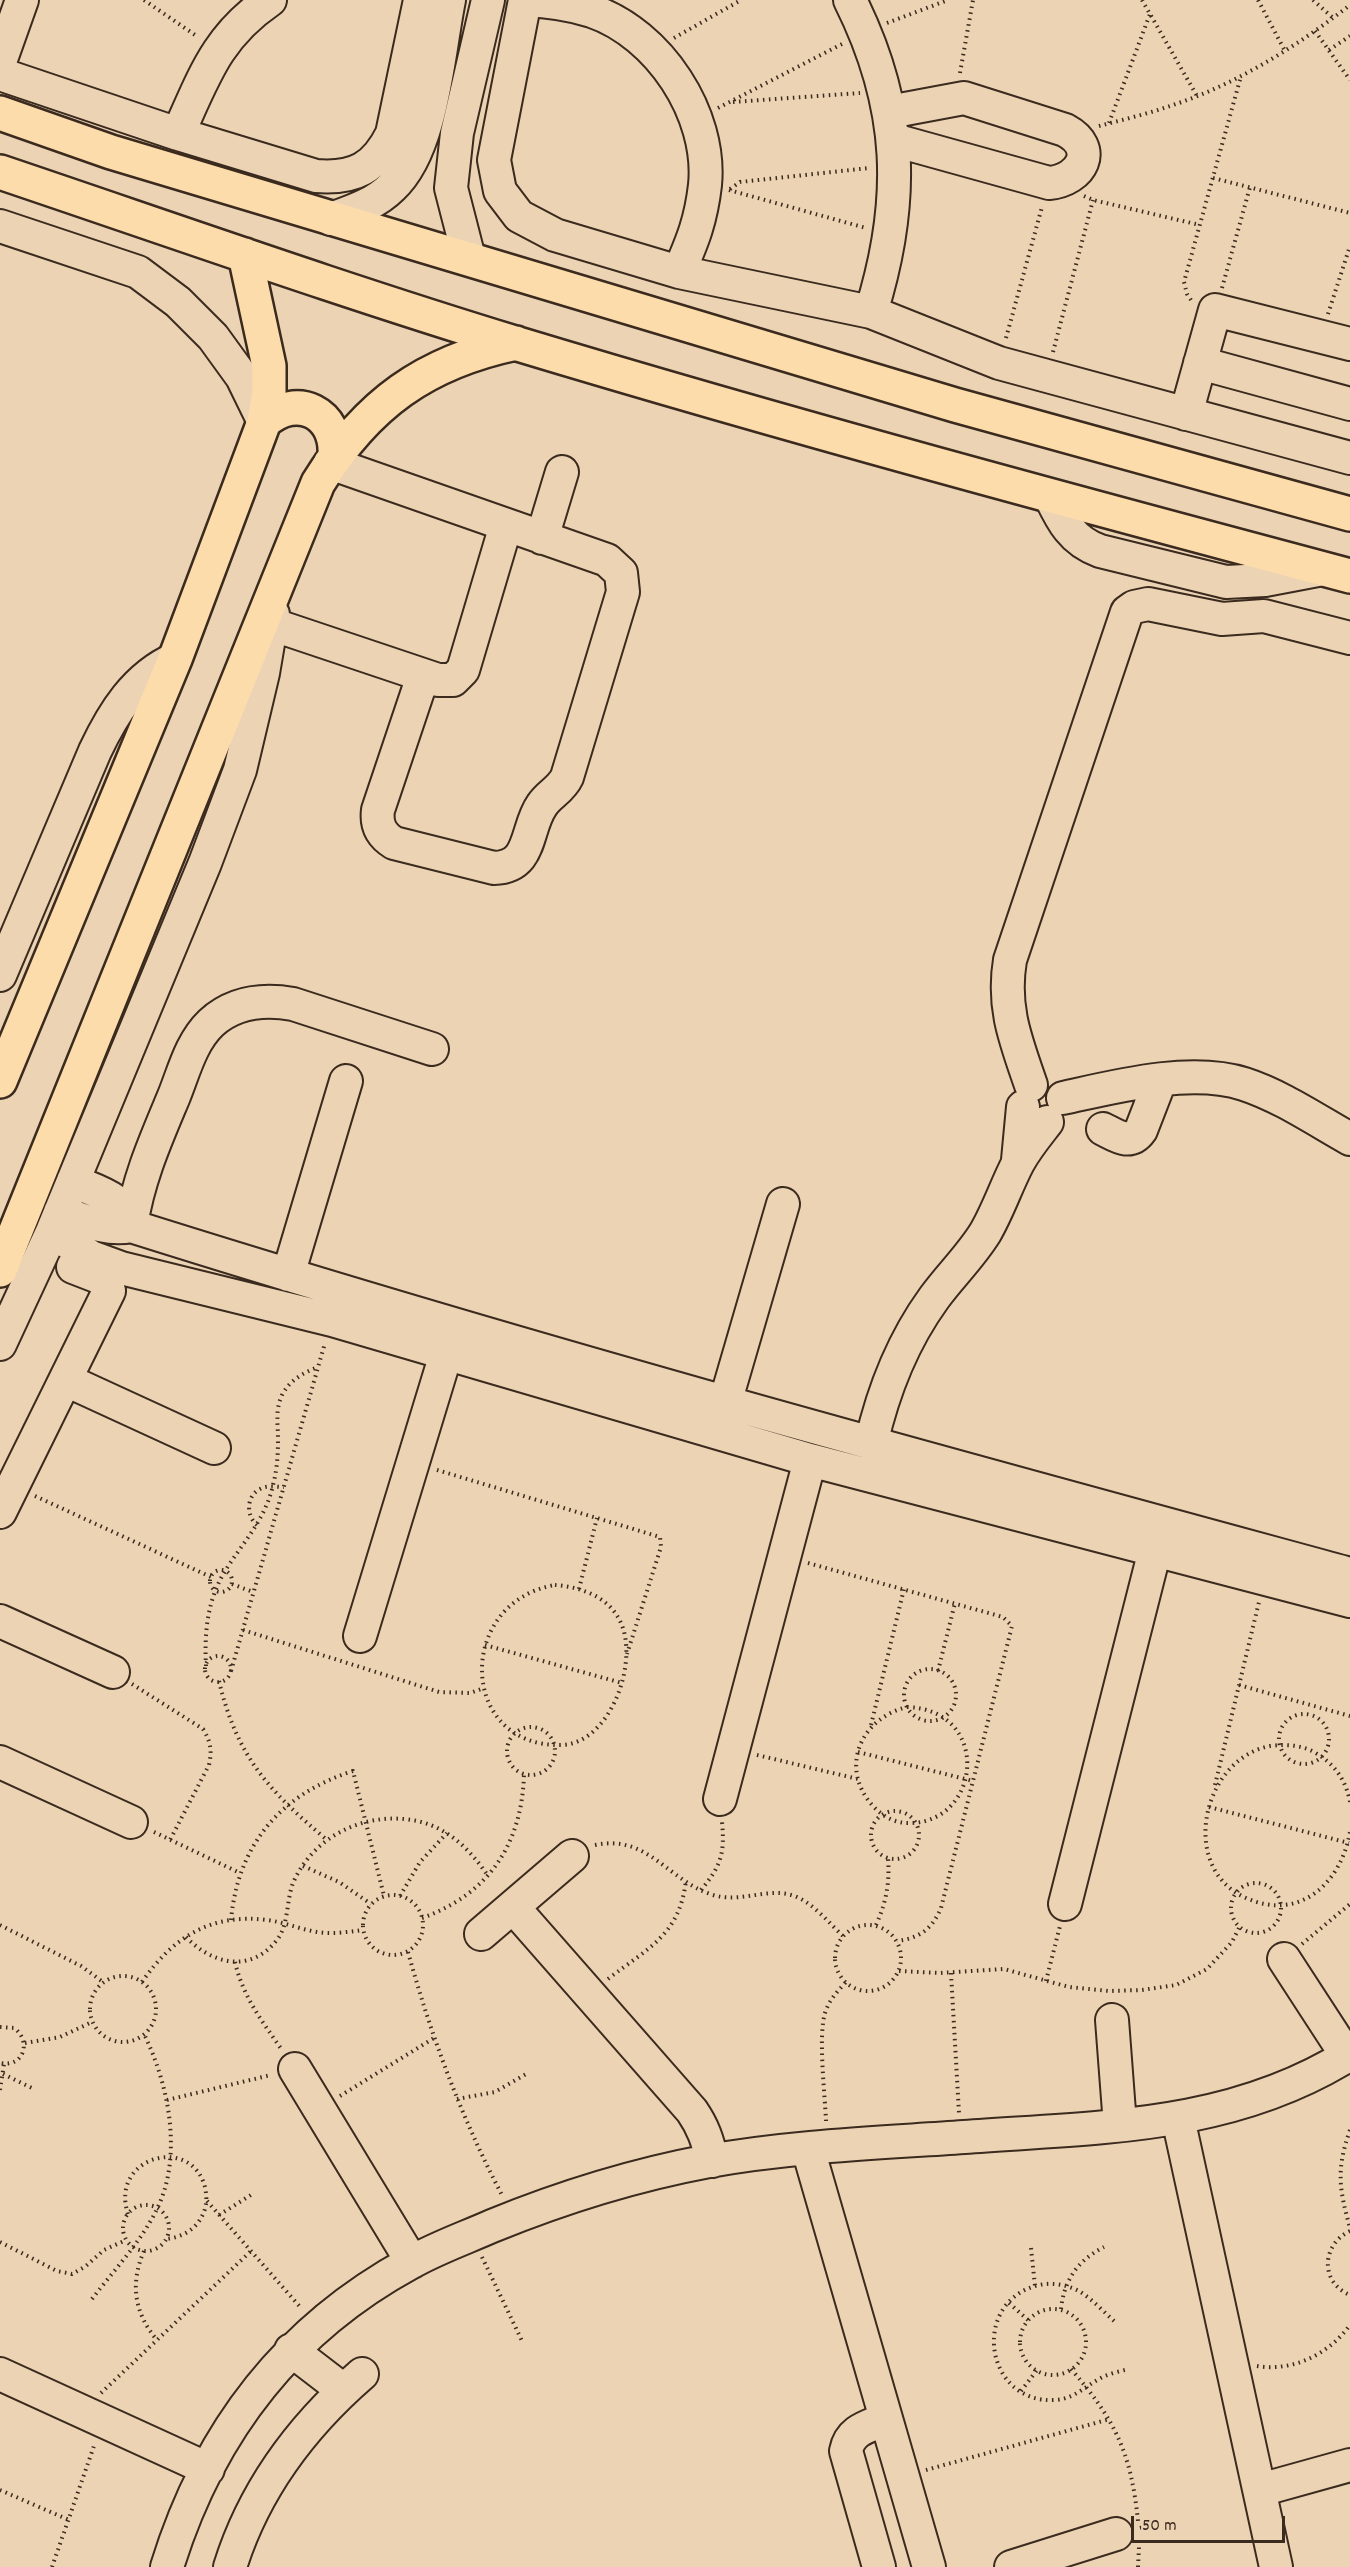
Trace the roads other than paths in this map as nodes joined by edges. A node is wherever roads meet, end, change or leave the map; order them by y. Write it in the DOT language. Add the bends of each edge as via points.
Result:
graph roads {
  1 [pos="22,0"];
  2 [pos="270,0"];
  3 [pos="420,0"];
  4 [pos="449,0"];
  5 [pos="488,0"];
  6 [pos="525,0"];
  7 [pos="850,0"];
  8 [pos="427,37"];
  9 [pos="0,62"];
  10 [pos="0,74"];
  11 [pos="433,85"];
  12 [pos="466,91"];
  13 [pos="0,113"];
  14 [pos="891,127"];
  15 [pos="178,134"];
  16 [pos="0,172"];
  17 [pos="331,219"];
  18 [pos="0,226"];
  19 [pos="245,255"];
  20 [pos="469,258"];
  21 [pos="679,272"];
  22 [pos="871,312"];
  23 [pos="516,343"];
  24 [pos="1350,344"];
  25 [pos="1200,363"];
  26 [pos="1350,404"];
  27 [pos="1186,414"];
  28 [pos="264,422"];
  29 [pos="1350,458"];
  30 [pos="332,460"];
  31 [pos="562,472"];
  32 [pos="1050,496"];
  33 [pos="1350,514"];
  34 [pos="506,525"];
  35 [pos="542,538"];
  36 [pos="1145,563"];
  37 [pos="1337,573"];
  38 [pos="280,576"];
  39 [pos="1138,608"];
  40 [pos="271,624"];
  41 [pos="1350,638"];
  42 [pos="175,659"];
  43 [pos="423,676"];
  44 [pos="0,975"];
  45 [pos="432,1049"];
  46 [pos="1160,1080"];
  47 [pos="0,1081"];
  48 [pos="346,1081"];
  49 [pos="1041,1103"];
  50 [pos="1103,1130"];
  51 [pos="1350,1139"];
  52 [pos="73,1181"];
  53 [pos="783,1204"];
  54 [pos="131,1226"];
  55 [pos="51,1233"];
  56 [pos="0,1270"];
  57 [pos="288,1275"];
  58 [pos="0,1344"];
  59 [pos="447,1354"];
  60 [pos="66,1380"];
  61 [pos="725,1403"];
  62 [pos="871,1444"];
  63 [pos="214,1448"];
  64 [pos="810,1460"];
  65 [pos="7,1499"];
  66 [pos="1155,1550"];
  67 [pos="1350,1574"];
  68 [pos="1350,1601"];
  69 [pos="0,1621"];
  70 [pos="360,1636"];
  71 [pos="113,1672"];
  72 [pos="0,1762"];
  73 [pos="720,1799"];
  74 [pos="131,1822"];
  75 [pos="572,1856"];
  76 [pos="1065,1904"];
  77 [pos="513,1907"];
  78 [pos="482,1934"];
  79 [pos="1284,1959"];
  80 [pos="1112,2020"];
  81 [pos="1348,2055"];
  82 [pos="295,2069"];
  83 [pos="1179,2118"];
  84 [pos="1120,2125"];
  85 [pos="817,2148"];
  86 [pos="712,2161"];
  87 [pos="412,2262"];
  88 [pos="291,2350"];
  89 [pos="0,2374"];
  90 [pos="886,2420"];
  91 [pos="1350,2465"];
  92 [pos="208,2469"];
  93 [pos="1260,2490"];
  94 [pos="1116,2534"];
  95 [pos="167,2567"];
  96 [pos="230,2567"];
  97 [pos="879,2567"];
  98 [pos="929,2567"];
  99 [pos="1011,2567"];
  100 [pos="1276,2567"];
  1 -- 9 [label="street"];
  2 -- 15 [label="street" via="248,16 218,51"];
  3 -- 8 [label="street"];
  4 -- 8 [label="street"];
  5 -- 12 [label="street"];
  6 -- 21 [label="street" via="557,2 594,12 635,35 678,82 717,186"];
  6 -- 21 [label="street" via="494,160 500,191 519,216 555,235"];
  7 -- 14 [label="street" via="866,32"];
  8 -- 11 [label="street"];
  8 -- 15 [label="street" via="384,151 354,174 316,176"];
  10 -- 15 [label="street"];
  11 -- 12 [label="street"];
  11 -- 17 [label="street" via="426,127 414,160 393,187 364,207"];
  12 -- 20 [label="street" via="451,188"];
  13 -- 17 [label="main road" via="111,152"];
  14 -- 14 [label="street" via="1058,181 1078,170 1083,157 1081,144 1072,134 964,98"];
  14 -- 22 [label="street" via="895,188 891,235"];
  16 -- 19 [label="main road"];
  17 -- 20 [label="main road"];
  18 -- 28 [label="street" via="138,272 178,302 213,337 242,377"];
  19 -- 23 [label="main road"];
  19 -- 28 [label="main road" via="269,366"];
  20 -- 33 [label="main road" via="955,405"];
  21 -- 22 [label="street"];
  22 -- 27 [label="street" via="999,363"];
  23 -- 30 [label="main road" via="456,360 418,378 376,409"];
  23 -- 32 [label="main road"];
  24 -- 25 [label="street" via="1215,310"];
  25 -- 26 [label="street"];
  25 -- 27 [label="street"];
  27 -- 29 [label="street"];
  28 -- 30 [label="main road" via="290,408 310,410 320,416 333,434"];
  28 -- 42 [label="main road"];
  30 -- 34 [label="street"];
  30 -- 38 [label="main road" via="318,483"];
  31 -- 35 [label="street"];
  32 -- 36 [label="street" via="1072,535 1091,548"];
  32 -- 37 [label="main road"];
  34 -- 35 [label="street"];
  34 -- 43 [label="street" via="460,676 446,682"];
  35 -- 43 [label="street" via="607,560 621,573 623,592 567,777 541,806 521,856 508,866 494,868 394,843 379,826 378,810"];
  36 -- 37 [label="street" via="1226,582"];
  36 -- 39 [label="street" via="1125,586"];
  38 -- 40 [label="street"];
  38 -- 56 [label="main road"];
  39 -- 41 [label="street" via="1216,618 1276,618"];
  39 -- 49 [label="street" via="1010,960 1006,988 1009,1018"];
  40 -- 43 [label="street"];
  40 -- 52 [label="street" via="240,770 201,874"];
  42 -- 44 [label="street" via="146,676 110,721"];
  42 -- 47 [label="main road"];
  45 -- 54 [label="street" via="279,1001 250,1003 224,1014 196,1040 142,1174"];
  46 -- 49 [label="street"];
  46 -- 50 [label="street" via="1136,1137 1126,1139"];
  46 -- 51 [label="street" via="1197,1077 1242,1083"];
  48 -- 57 [label="street"];
  49 -- 62 [label="street" via="984,1234 910,1335 887,1384"];
  52 -- 54 [label="street" via="116,1200 124,1207"];
  52 -- 55 [label="street"];
  53 -- 61 [label="street"];
  54 -- 55 [label="street"];
  54 -- 57 [label="street"];
  55 -- 58 [label="street"];
  55 -- 59 [label="street" via="105,1263 332,1320"];
  55 -- 60 [label="street" via="109,1286"];
  57 -- 61 [label="street"];
  59 -- 64 [label="street"];
  59 -- 70 [label="street"];
  60 -- 63 [label="street"];
  60 -- 65 [label="street"];
  61 -- 62 [label="street"];
  62 -- 67 [label="street"];
  64 -- 66 [label="street"];
  64 -- 73 [label="street"];
  66 -- 68 [label="street"];
  66 -- 76 [label="street"];
  69 -- 71 [label="street"];
  72 -- 74 [label="street"];
  75 -- 77 [label="street"];
  77 -- 78 [label="street"];
  77 -- 86 [label="street" via="692,2111 709,2143"];
  79 -- 81 [label="street"];
  80 -- 84 [label="street"];
  81 -- 83 [label="street" via="1286,2088 1222,2110"];
  82 -- 87 [label="street"];
  83 -- 84 [label="street"];
  83 -- 93 [label="street"];
  84 -- 85 [label="street"];
  85 -- 86 [label="street"];
  85 -- 90 [label="street"];
  86 -- 87 [label="street" via="633,2177 548,2202"];
  87 -- 88 [label="street" via="361,2292"];
  88 -- 92 [label="street" via="236,2417"];
  88 -- 96 [label="street" via="352,2382 304,2431 278,2467 245,2526"];
  89 -- 92 [label="street"];
  90 -- 97 [label="street" via="853,2434 846,2451"];
  90 -- 98 [label="street"];
  91 -- 93 [label="street"];
  92 -- 95 [label="street" via="179,2529"];
  93 -- 100 [label="street"];
  94 -- 99 [label="street"];
}
